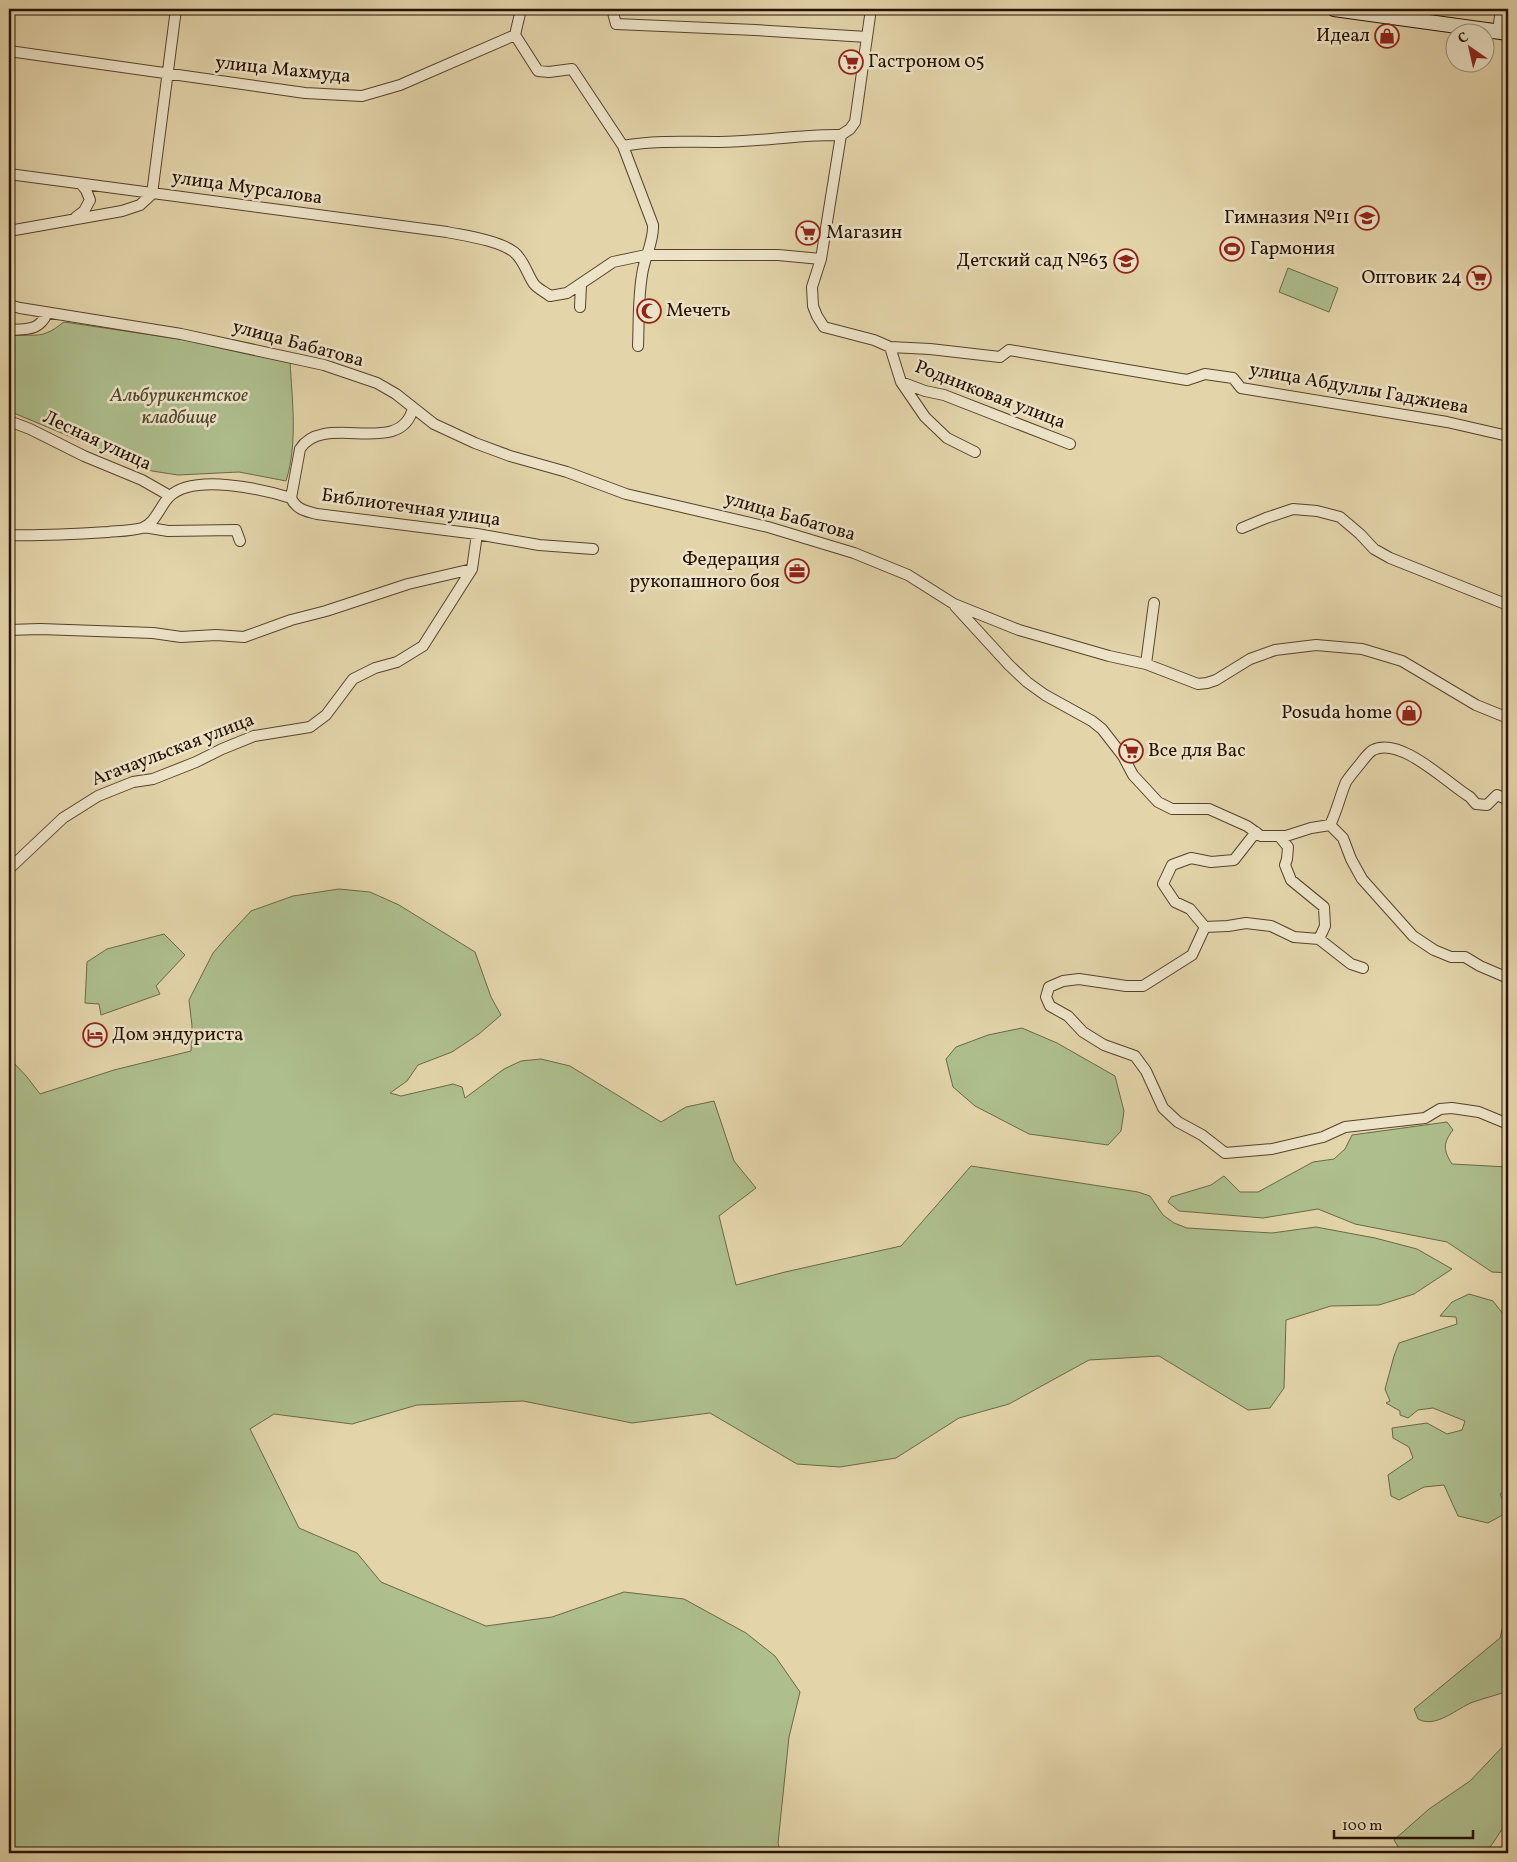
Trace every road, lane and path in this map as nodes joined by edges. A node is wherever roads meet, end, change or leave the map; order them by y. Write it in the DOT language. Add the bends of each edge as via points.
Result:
graph roads {
  1 [pos="176,9"];
  2 [pos="521,9"];
  3 [pos="612,9"];
  4 [pos="871,9"];
  5 [pos="1334,9"];
  6 [pos="1502,9"];
  7 [pos="1503,32"];
  8 [pos="515,35"];
  9 [pos="867,36"];
  10 [pos="9,51"];
  11 [pos="168,74"];
  12 [pos="841,135"];
  13 [pos="624,146"];
  14 [pos="9,174"];
  15 [pos="81,184"];
  16 [pos="152,194"];
  17 [pos="75,218"];
  18 [pos="9,231"];
  19 [pos="646,255"];
  20 [pos="821,259"];
  21 [pos="581,284"];
  22 [pos="9,304"];
  23 [pos="580,307"];
  24 [pos="46,313"];
  25 [pos="9,330"];
  26 [pos="638,346"];
  27 [pos="890,347"];
  28 [pos="901,382"];
  29 [pos="413,408"];
  30 [pos="9,421"];
  31 [pos="1508,436"];
  32 [pos="1070,444"];
  33 [pos="974,452"];
  34 [pos="170,496"];
  35 [pos="290,498"];
  36 [pos="144,527"];
  37 [pos="1242,528"];
  38 [pos="477,534"];
  39 [pos="9,535"];
  40 [pos="240,541"];
  41 [pos="593,549"];
  42 [pos="472,569"];
  43 [pos="1154,603"];
  44 [pos="954,604"];
  45 [pos="1508,605"];
  46 [pos="9,630"];
  47 [pos="1146,664"];
  48 [pos="1508,718"];
  49 [pos="1508,800"];
  50 [pos="1330,825"];
  51 [pos="1256,832"];
  52 [pos="1279,836"];
  53 [pos="11,864"];
  54 [pos="1206,927"];
  55 [pos="1319,938"];
  56 [pos="1363,968"];
  57 [pos="1508,978"];
  58 [pos="1508,1124"];
  1 -- 11 [label="street"];
  2 -- 8 [label="street"];
  3 -- 9 [label="street" via="616,24"];
  4 -- 9 [label="street"];
  5 -- 7 [label="main road"];
  6 -- 7 [label="street"];
  8 -- 11 [label="street, улица Махмуда" via="400,85 362,96 304,93"];
  8 -- 13 [label="street" via="538,71 572,69"];
  9 -- 12 [label="street" via="856,122"];
  10 -- 11 [label="street, улица Махмуда"];
  11 -- 16 [label="street"];
  12 -- 13 [label="street" via="720,142 669,141"];
  12 -- 20 [label="street"];
  13 -- 19 [label="street" via="653,225 654,233"];
  14 -- 15 [label="street, улица Мурсалова"];
  15 -- 16 [label="street, улица Мурсалова"];
  15 -- 17 [label="street" via="90,200"];
  16 -- 17 [label="street" via="140,205 122,211"];
  16 -- 21 [label="street, улица Мурсалова" via="447,232 514,252 535,286 550,296 567,293"];
  17 -- 18 [label="street"];
  19 -- 20 [label="street" via="778,255"];
  19 -- 21 [label="street" via="613,262"];
  19 -- 26 [label="street" via="639,292"];
  20 -- 27 [label="street, улица Абдуллы Гаджиева" via="812,298 824,327"];
  21 -- 23 [label="street"];
  22 -- 24 [label="street, улица Бабатова"];
  24 -- 25 [label="street" via="44,321 36,327"];
  24 -- 29 [label="street, улица Бабатова" via="181,334 324,365 377,383"];
  27 -- 28 [label="street, Родниковая улица"];
  27 -- 31 [label="street, улица Абдуллы Гаджиева" via="1000,357 1009,350 1187,380 1205,374 1233,378 1241,388 1447,422"];
  28 -- 32 [label="street, Родниковая улица" via="944,395"];
  28 -- 33 [label="street" via="925,417 947,438"];
  29 -- 35 [label="street" via="405,425 397,430 328,434 304,443"];
  29 -- 44 [label="street, улица Бабатова" via="434,424 510,456 567,472 626,494 768,527 854,554 908,575"];
  30 -- 34 [label="street, Лесная улица" via="142,480"];
  34 -- 35 [label="street, Библиотечная улица" via="194,487 234,484"];
  34 -- 36 [label="street"];
  35 -- 38 [label="street, Библиотечная улица" via="300,509 317,514"];
  36 -- 39 [label="street" via="91,533"];
  36 -- 40 [label="street" via="168,531 236,530"];
  37 -- 45 [label="street" via="1293,509 1317,511 1340,518 1374,549 1390,558"];
  38 -- 41 [label="street, Библиотечная улица" via="539,545"];
  38 -- 42 [label="street, Агачаульская улица"];
  42 -- 46 [label="street" via="377,594 244,637"];
  42 -- 53 [label="street, Агачаульская улица" via="423,646 397,662 353,679 326,715 310,727 254,736 153,779 133,782 98,796 63,818"];
  43 -- 47 [label="street"];
  44 -- 47 [label="street, улица Бабатова" via="1019,630"];
  44 -- 51 [label="street" via="1027,682 1102,729 1133,774 1158,802 1172,809 1209,809"];
  47 -- 48 [label="street, улица Бабатова" via="1198,684 1224,676 1250,659 1275,650 1316,645 1362,649 1402,661 1476,705"];
  49 -- 50 [label="street" via="1497,795 1487,806 1476,804 1420,760 1397,751 1374,750 1347,781"];
  50 -- 52 [label="street"];
  50 -- 57 [label="street" via="1343,838 1362,879 1413,936 1434,950 1451,957 1465,957"];
  51 -- 52 [label="street" via="1261,836"];
  51 -- 54 [label="street" via="1234,860 1211,862 1191,858 1172,864 1163,884 1175,902 1190,910"];
  52 -- 55 [label="street" via="1288,846 1285,865 1290,880 1324,907 1325,926"];
  54 -- 55 [label="street" via="1246,923 1271,926 1294,937"];
  54 -- 58 [label="street" via="1192,955 1143,986 1079,979 1049,986 1046,997 1050,1006 1068,1016 1082,1032 1104,1045 1136,1056 1162,1108 1178,1122 1226,1153 1272,1149 1346,1127 1425,1118 1452,1108 1479,1112"];
  55 -- 56 [label="street" via="1351,964"];
}
